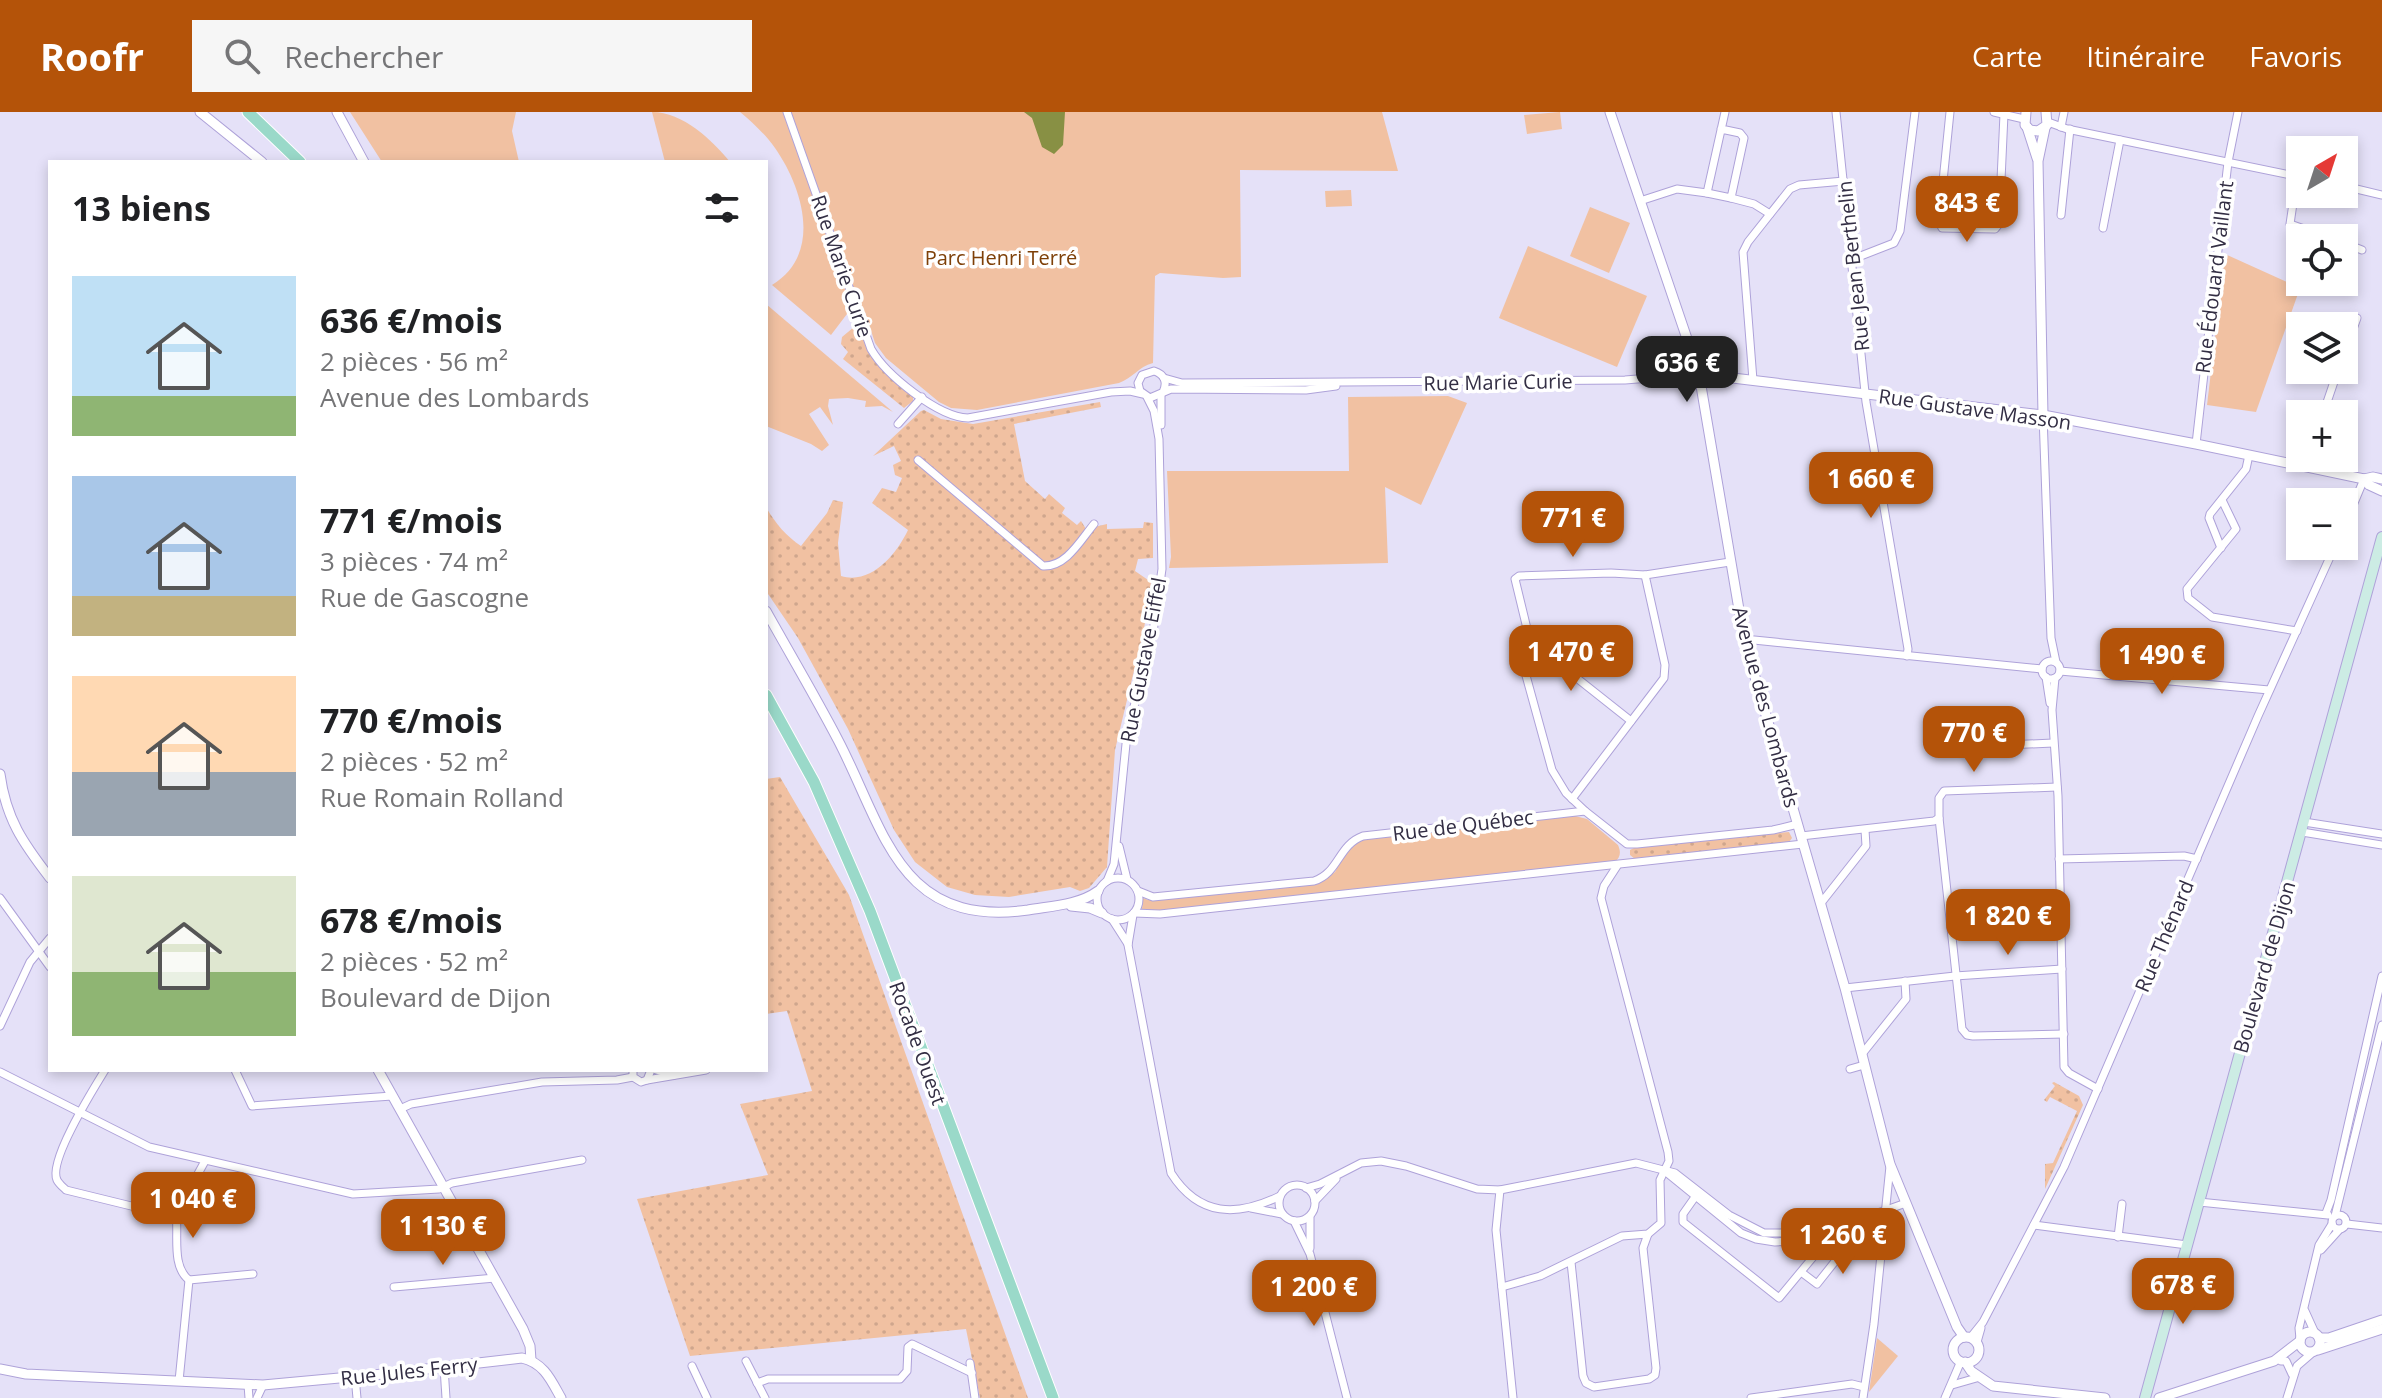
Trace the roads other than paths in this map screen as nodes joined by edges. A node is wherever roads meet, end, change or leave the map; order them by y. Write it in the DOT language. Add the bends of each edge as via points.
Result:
graph roads {
  1 [pos="200,112"];
  2 [pos="248,112"];
  3 [pos="258,112"];
  4 [pos="337,112"];
  5 [pos="787,112"];
  6 [pos="1610,112"];
  7 [pos="1725,112"];
  8 [pos="1836,112"];
  9 [pos="1915,112"];
  10 [pos="1950,112"];
  11 [pos="1994,112"];
  12 [pos="2064,112"];
  13 [pos="2238,112"];
  14 [pos="2004,114"];
  15 [pos="2026,119"];
  16 [pos="2046,120"];
  17 [pos="2061,127"];
  18 [pos="1721,129"];
  19 [pos="2070,129"];
  20 [pos="2120,140"];
  21 [pos="288,150"];
  22 [pos="260,160"];
  23 [pos="298,160"];
  24 [pos="363,160"];
  25 [pos="2038,161"];
  26 [pos="2228,162"];
  27 [pos="2286,174"];
  28 [pos="1844,181"];
  29 [pos="2358,189"];
  30 [pos="1707,193"];
  31 [pos="2382,195"];
  32 [pos="1731,198"];
  33 [pos="1640,201"];
  34 [pos="1770,214"];
  35 [pos="2061,215"];
  36 [pos="2103,228"];
  37 [pos="2358,248"];
  38 [pos="2362,250"];
  39 [pos="1853,259"];
  40 [pos="1699,374"];
  41 [pos="1139,378"];
  42 [pos="1164,378"];
  43 [pos="1753,380"];
  44 [pos="1346,384"];
  45 [pos="1111,392"];
  46 [pos="1162,393"];
  47 [pos="1866,394"];
  48 [pos="1145,396"];
  49 [pos="922,397"];
  50 [pos="2043,415"];
  51 [pos="898,424"];
  52 [pos="1159,439"];
  53 [pos="2196,444"];
  54 [pos="2249,455"];
  55 [pos="2286,459"];
  56 [pos="918,460"];
  57 [pos="2341,472"];
  58 [pos="2364,479"];
  59 [pos="2382,479"];
  60 [pos="2382,491"];
  61 [pos="2358,493"];
  62 [pos="2222,500"];
  63 [pos="1094,524"];
  64 [pos="2382,537"];
  65 [pos="2221,548"];
  66 [pos="2329,560"];
  67 [pos="1730,562"];
  68 [pos="1645,575"];
  69 [pos="768,615"];
  70 [pos="2297,631"];
  71 [pos="1744,639"];
  72 [pos="1530,641"];
  73 [pos="1907,656"];
  74 [pos="2048,664"];
  75 [pos="2054,675"];
  76 [pos="2269,690"];
  77 [pos="768,699"];
  78 [pos="1631,721"];
  79 [pos="2053,743"];
  80 [pos="1958,747"];
  81 [pos="0,774"];
  82 [pos="2057,787"];
  83 [pos="1572,799"];
  84 [pos="1585,811"];
  85 [pos="1939,818"];
  86 [pos="1798,824"];
  87 [pos="2303,827"];
  88 [pos="1865,830"];
  89 [pos="1118,832"];
  90 [pos="2382,834"];
  91 [pos="1802,840"];
  92 [pos="1627,844"];
  93 [pos="2382,845"];
  94 [pos="2059,859"];
  95 [pos="2197,859"];
  96 [pos="1626,864"];
  97 [pos="1617,866"];
  98 [pos="48,875"];
  99 [pos="1127,879"];
  100 [pos="1107,881"];
  101 [pos="1098,891"];
  102 [pos="1138,891"];
  103 [pos="0,898"];
  104 [pos="1821,903"];
  105 [pos="1055,905"];
  106 [pos="1134,914"];
  107 [pos="1107,916"];
  108 [pos="48,940"];
  109 [pos="1128,945"];
  110 [pos="38,950"];
  111 [pos="48,964"];
  112 [pos="2062,969"];
  113 [pos="1955,976"];
  114 [pos="2382,976"];
  115 [pos="1905,981"];
  116 [pos="1845,988"];
  117 [pos="2382,1025"];
  118 [pos="0,1026"];
  119 [pos="2064,1034"];
  120 [pos="1862,1054"];
  121 [pos="1864,1065"];
  122 [pos="1850,1069"];
  123 [pos="0,1072"];
  124 [pos="104,1072"];
  125 [pos="236,1072"];
  126 [pos="379,1072"];
  127 [pos="653,1072"];
  128 [pos="661,1072"];
  129 [pos="696,1072"];
  130 [pos="633,1073"];
  131 [pos="676,1076"];
  132 [pos="647,1080"];
  133 [pos="2098,1089"];
  134 [pos="392,1096"];
  135 [pos="400,1109"];
  136 [pos="79,1112"];
  137 [pos="582,1160"];
  138 [pos="205,1161"];
  139 [pos="1890,1164"];
  140 [pos="1665,1170"];
  141 [pos="1342,1174"];
  142 [pos="2345,1181"];
  143 [pos="442,1186"];
  144 [pos="1306,1188"];
  145 [pos="1500,1190"];
  146 [pos="1280,1196"];
  147 [pos="1695,1197"];
  148 [pos="1315,1201"];
  149 [pos="2199,1202"];
  150 [pos="1906,1203"];
  151 [pos="2122,1204"];
  152 [pos="1249,1208"];
  153 [pos="1885,1210"];
  154 [pos="176,1214"];
  155 [pos="1282,1214"];
  156 [pos="1310,1217"];
  157 [pos="2331,1218"];
  158 [pos="2346,1220"];
  159 [pos="1294,1221"];
  160 [pos="2034,1225"];
  161 [pos="1838,1227"];
  162 [pos="2382,1228"];
  163 [pos="2339,1230"];
  164 [pos="1809,1233"];
  165 [pos="1648,1234"];
  166 [pos="2118,1237"];
  167 [pos="2187,1245"];
  168 [pos="1310,1254"];
  169 [pos="2318,1256"];
  170 [pos="1571,1262"];
  171 [pos="1801,1272"];
  172 [pos="253,1274"];
  173 [pos="495,1278"];
  174 [pos="189,1280"];
  175 [pos="394,1287"];
  176 [pos="1502,1287"];
  177 [pos="2305,1311"];
  178 [pos="2382,1320"];
  179 [pos="1981,1324"];
  180 [pos="1957,1327"];
  181 [pos="2382,1329"];
  182 [pos="2317,1336"];
  183 [pos="1967,1340"];
  184 [pos="2300,1340"];
  185 [pos="2312,1351"];
  186 [pos="1975,1359"];
  187 [pos="531,1360"];
  188 [pos="746,1361"];
  189 [pos="2277,1361"];
  190 [pos="1963,1362"];
  191 [pos="970,1363"];
  192 [pos="692,1366"];
  193 [pos="444,1367"];
  194 [pos="0,1369"];
  195 [pos="972,1373"];
  196 [pos="2292,1376"];
  197 [pos="355,1377"];
  198 [pos="1983,1379"];
  199 [pos="179,1381"];
  200 [pos="757,1383"];
  201 [pos="248,1385"];
  202 [pos="263,1385"];
  203 [pos="1952,1385"];
  204 [pos="1864,1387"];
  205 [pos="249,1398"];
  206 [pos="257,1398"];
  207 [pos="357,1398"];
  208 [pos="446,1398"];
  209 [pos="561,1398"];
  210 [pos="707,1398"];
  211 [pos="765,1398"];
  212 [pos="975,1398"];
  213 [pos="1053,1398"];
  214 [pos="1347,1398"];
  215 [pos="1513,1398"];
  216 [pos="1751,1398"];
  217 [pos="1863,1398"];
  218 [pos="1945,1398"];
  219 [pos="2105,1398"];
  220 [pos="2145,1398"];
  221 [pos="2159,1398"];
  222 [pos="2287,1398"];
  1 -- 22 [label="street"];
  2 -- 21 [label="main road"];
  3 -- 21 [label="main road"];
  4 -- 24 [label="street"];
  5 -- 49 [label="street, Rue Marie Curie" via="871,349"];
  6 -- 33 [label="street, Avenue des Lombards"];
  7 -- 18 [label="street"];
  8 -- 28 [label="street, Rue Jean Berthelin"];
  9 -- 39 [label="street" via="1900,231 1894,243"];
  10 -- 14 [label="street" via="1942,228 1995,229 1999,224"];
  11 -- 14 [label="street"];
  12 -- 17 [label="street"];
  13 -- 26 [label="street, Rue Édouard Vaillant"];
  14 -- 15 [label="street"];
  15 -- 16 [label="street" via="2034,131"];
  15 -- 25 [label="street"];
  16 -- 17 [label="street"];
  16 -- 25 [label="street"];
  17 -- 19 [label="street"];
  18 -- 30 [label="street"];
  18 -- 32 [label="street" via="1744,138"];
  19 -- 20 [label="street"];
  19 -- 35 [label="street"];
  20 -- 26 [label="street"];
  20 -- 36 [label="street"];
  21 -- 23 [label="main road"];
  25 -- 50 [label="street"];
  26 -- 27 [label="street"];
  26 -- 53 [label="street, Rue Édouard Vaillant"];
  28 -- 34 [label="street" via="1790,189"];
  28 -- 39 [label="street, Rue Jean Berthelin"];
  29 -- 31 [label="street"];
  30 -- 32 [label="street"];
  30 -- 33 [label="street" via="1677,189"];
  32 -- 34 [label="street"];
  33 -- 40 [label="street, Avenue des Lombards"];
  34 -- 43 [label="street" via="1743,252"];
  37 -- 38 [label="street"];
  39 -- 47 [label="street, Rue Jean Berthelin"];
  40 -- 43 [label="street, Rue Gustave Masson"];
  40 -- 44 [label="street, Rue Marie Curie"];
  40 -- 67 [label="street, Avenue des Lombards"];
  41 -- 42 [label="street" via="1154,371"];
  41 -- 45 [label="street, Rue Marie Curie"];
  41 -- 48 [label="street"];
  42 -- 44 [label="street, Rue Marie Curie" via="1182,383"];
  42 -- 46 [label="street"];
  43 -- 47 [label="street, Rue Gustave Masson"];
  44 -- 46 [label="street, Rue Marie Curie" via="1306,390"];
  45 -- 48 [label="street, Rue Marie Curie"];
  45 -- 49 [label="street, Rue Marie Curie" via="968,418 947,414"];
  46 -- 48 [label="street"];
  46 -- 52 [label="street, Rue Gustave Eiffel"];
  47 -- 50 [label="street, Rue Gustave Masson"];
  47 -- 73 [label="street, Rue Jean Berthelin"];
  48 -- 52 [label="street, Rue Gustave Eiffel"];
  49 -- 51 [label="street"];
  50 -- 53 [label="street, Rue Gustave Masson"];
  50 -- 74 [label="street"];
  52 -- 89 [label="street, Rue Gustave Eiffel" via="1162,569 1153,632 1127,734"];
  53 -- 54 [label="street, Rue Gustave Masson"];
  54 -- 55 [label="street, Rue Gustave Masson"];
  54 -- 62 [label="street" via="2246,469"];
  56 -- 63 [label="street" via="1043,566 1054,567 1066,559"];
  57 -- 58 [label="street, Rue Gustave Masson"];
  58 -- 59 [label="street, Rue Gustave Masson"];
  58 -- 60 [label="street, Rue Gustave Masson"];
  58 -- 61 [label="street"];
  62 -- 65 [label="street" via="2209,518"];
  62 -- 65 [label="street" via="2236,529"];
  64 -- 87 [label="main road, Boulevard de Dijon"];
  65 -- 70 [label="street" via="2187,589 2188,598 2212,617"];
  66 -- 70 [label="street, Rue Thénard"];
  67 -- 68 [label="street"];
  67 -- 71 [label="street, Avenue des Lombards"];
  68 -- 72 [label="street" via="1519,576 1515,579"];
  68 -- 78 [label="street" via="1664,678"];
  69 -- 105 [label="street" via="839,741 898,864 943,899 974,910"];
  70 -- 76 [label="street, Rue Thénard"];
  71 -- 73 [label="street"];
  71 -- 86 [label="street, Avenue des Lombards"];
  72 -- 78 [label="street"];
  72 -- 83 [label="street" via="1522,661 1552,770"];
  73 -- 74 [label="street"];
  74 -- 75 [label="street"];
  74 -- 75 [label="street"];
  75 -- 76 [label="street"];
  75 -- 79 [label="street"];
  76 -- 95 [label="street, Rue Thénard"];
  77 -- 213 [label="main road, Rocade Ouest" via="814,782 870,911"];
  78 -- 83 [label="street"];
  79 -- 80 [label="street"];
  79 -- 82 [label="street"];
  81 -- 98 [label="street" via="8,815"];
  82 -- 85 [label="street" via="1944,791"];
  82 -- 94 [label="street"];
  83 -- 84 [label="street"];
  84 -- 92 [label="street"];
  84 -- 102 [label="street, Rue de Québec" via="1363,836 1350,841 1328,874 1314,881 1153,897"];
  85 -- 88 [label="street"];
  85 -- 113 [label="street"];
  86 -- 91 [label="street, Avenue des Lombards"];
  86 -- 92 [label="street"];
  87 -- 90 [label="street"];
  87 -- 93 [label="street"];
  87 -- 149 [label="main road, Boulevard de Dijon"];
  88 -- 91 [label="street"];
  88 -- 104 [label="street" via="1866,846"];
  89 -- 99 [label="street, Rue Gustave Eiffel"];
  89 -- 100 [label="street, Rue Gustave Eiffel"];
  91 -- 96 [label="street"];
  91 -- 104 [label="street, Avenue des Lombards"];
  92 -- 96 [label="street"];
  94 -- 95 [label="street"];
  94 -- 112 [label="street"];
  95 -- 133 [label="street, Rue Thénard"];
  96 -- 97 [label="street"];
  97 -- 106 [label="street"];
  97 -- 140 [label="street" via="1601,898 1668,1152"];
  99 -- 100 [label="street"];
  99 -- 102 [label="street"];
  100 -- 101 [label="street"];
  101 -- 105 [label="street"];
  101 -- 107 [label="street" via="1097,903"];
  102 -- 106 [label="street"];
  103 -- 110 [label="street"];
  104 -- 116 [label="street, Avenue des Lombards"];
  105 -- 107 [label="street" via="1090,908"];
  106 -- 107 [label="street" via="1123,920"];
  106 -- 109 [label="street"];
  107 -- 109 [label="street"];
  108 -- 110 [label="street"];
  109 -- 152 [label="street" via="1171,1173 1197,1203 1221,1211"];
  110 -- 111 [label="street"];
  110 -- 118 [label="street"];
  112 -- 113 [label="street"];
  112 -- 119 [label="street"];
  113 -- 115 [label="street"];
  113 -- 119 [label="street" via="1967,1035"];
  114 -- 157 [label="street"];
  115 -- 116 [label="street"];
  115 -- 120 [label="street" via="1906,999"];
  116 -- 120 [label="street, Avenue des Lombards"];
  117 -- 142 [label="street"];
  119 -- 133 [label="street" via="2064,1067"];
  120 -- 121 [label="street, Avenue des Lombards"];
  121 -- 122 [label="street"];
  121 -- 139 [label="street, Avenue des Lombards"];
  123 -- 136 [label="street"];
  124 -- 136 [label="street"];
  125 -- 134 [label="street" via="252,1106"];
  126 -- 134 [label="street"];
  127 -- 132 [label="street"];
  128 -- 131 [label="street"];
  129 -- 131 [label="street"];
  130 -- 132 [label="street" via="641,1082"];
  130 -- 135 [label="street" via="617,1080 542,1082"];
  131 -- 132 [label="street"];
  133 -- 160 [label="street, Rue Thénard"];
  134 -- 135 [label="street"];
  135 -- 143 [label="street"];
  136 -- 138 [label="street" via="149,1147"];
  136 -- 154 [label="street" via="56,1169 66,1190 166,1217"];
  137 -- 143 [label="street"];
  138 -- 143 [label="street" via="353,1194"];
  138 -- 154 [label="street"];
  139 -- 150 [label="street, Avenue des Lombards"];
  139 -- 153 [label="street, Avenue des Lombards"];
  140 -- 145 [label="street" via="1636,1163"];
  140 -- 147 [label="street"];
  140 -- 164 [label="street" via="1764,1233"];
  140 -- 165 [label="street" via="1660,1180 1661,1223"];
  141 -- 144 [label="street"];
  141 -- 145 [label="street" via="1361,1163 1381,1161 1477,1189"];
  141 -- 148 [label="street"];
  142 -- 157 [label="street"];
  142 -- 158 [label="street"];
  143 -- 173 [label="street"];
  144 -- 146 [label="street" via="1293,1186"];
  144 -- 148 [label="street"];
  145 -- 176 [label="street" via="1496,1230"];
  146 -- 152 [label="street"];
  146 -- 155 [label="street"];
  147 -- 164 [label="street" via="1756,1239 1792,1241"];
  147 -- 171 [label="street" via="1683,1222 1779,1298"];
  148 -- 156 [label="street"];
  149 -- 157 [label="street"];
  149 -- 167 [label="main road, Boulevard de Dijon"];
  150 -- 153 [label="street"];
  150 -- 180 [label="street, Avenue des Lombards"];
  151 -- 166 [label="street"];
  152 -- 155 [label="street"];
  153 -- 161 [label="street"];
  153 -- 204 [label="street, Avenue des Lombards"];
  154 -- 174 [label="street" via="179,1265"];
  155 -- 159 [label="street"];
  156 -- 159 [label="street"];
  156 -- 168 [label="street"];
  157 -- 158 [label="street"];
  157 -- 163 [label="street"];
  157 -- 169 [label="street"];
  158 -- 162 [label="street"];
  158 -- 163 [label="street"];
  159 -- 168 [label="street"];
  160 -- 166 [label="street"];
  160 -- 179 [label="street, Rue Thénard"];
  161 -- 164 [label="street"];
  161 -- 171 [label="street"];
  161 -- 171 [label="street" via="1848,1245 1817,1284"];
  163 -- 169 [label="street"];
  165 -- 170 [label="street" via="1622,1236"];
  165 -- 170 [label="street" via="1643,1248 1656,1368 1649,1379 1594,1387 1586,1383"];
  166 -- 167 [label="street"];
  167 -- 220 [label="main road, Boulevard de Dijon"];
  168 -- 214 [label="street"];
  169 -- 177 [label="street"];
  170 -- 176 [label="street"];
  172 -- 174 [label="street"];
  173 -- 175 [label="street"];
  173 -- 187 [label="street" via="523,1329"];
  174 -- 199 [label="street"];
  176 -- 215 [label="street"];
  177 -- 182 [label="street"];
  177 -- 184 [label="street"];
  178 -- 182 [label="street" via="2329,1338"];
  179 -- 180 [label="street"];
  179 -- 183 [label="street, Rue Thénard"];
  180 -- 183 [label="street, Avenue des Lombards"];
  181 -- 185 [label="street"];
  182 -- 184 [label="street" via="2307,1333"];
  182 -- 185 [label="street" via="2321,1344"];
  183 -- 186 [label="street" via="1979,1348"];
  183 -- 190 [label="street" via="1954,1353"];
  184 -- 185 [label="street"];
  184 -- 189 [label="street"];
  185 -- 189 [label="street"];
  185 -- 196 [label="street"];
  186 -- 190 [label="street"];
  186 -- 198 [label="street"];
  187 -- 193 [label="street, Rue Jules Ferry"];
  187 -- 209 [label="street" via="545,1370"];
  188 -- 200 [label="street"];
  189 -- 196 [label="street" via="2286,1361"];
  189 -- 221 [label="street"];
  190 -- 198 [label="street"];
  190 -- 203 [label="street"];
  191 -- 195 [label="street"];
  192 -- 210 [label="street"];
  193 -- 197 [label="street, Rue Jules Ferry"];
  193 -- 208 [label="street"];
  194 -- 199 [label="street, Rue Jules Ferry"];
  195 -- 200 [label="street" via="912,1344 907,1371 900,1379"];
  195 -- 212 [label="street"];
  196 -- 222 [label="street"];
  197 -- 202 [label="street, Rue Jules Ferry"];
  197 -- 207 [label="street"];
  198 -- 203 [label="street"];
  198 -- 219 [label="street" via="1993,1386"];
  199 -- 201 [label="street, Rue Jules Ferry"];
  200 -- 211 [label="street"];
  201 -- 202 [label="street, Rue Jules Ferry"];
  201 -- 205 [label="street"];
  202 -- 206 [label="street"];
  203 -- 218 [label="street"];
  204 -- 216 [label="street" via="1852,1384"];
  204 -- 217 [label="street, Avenue des Lombards"];
}
